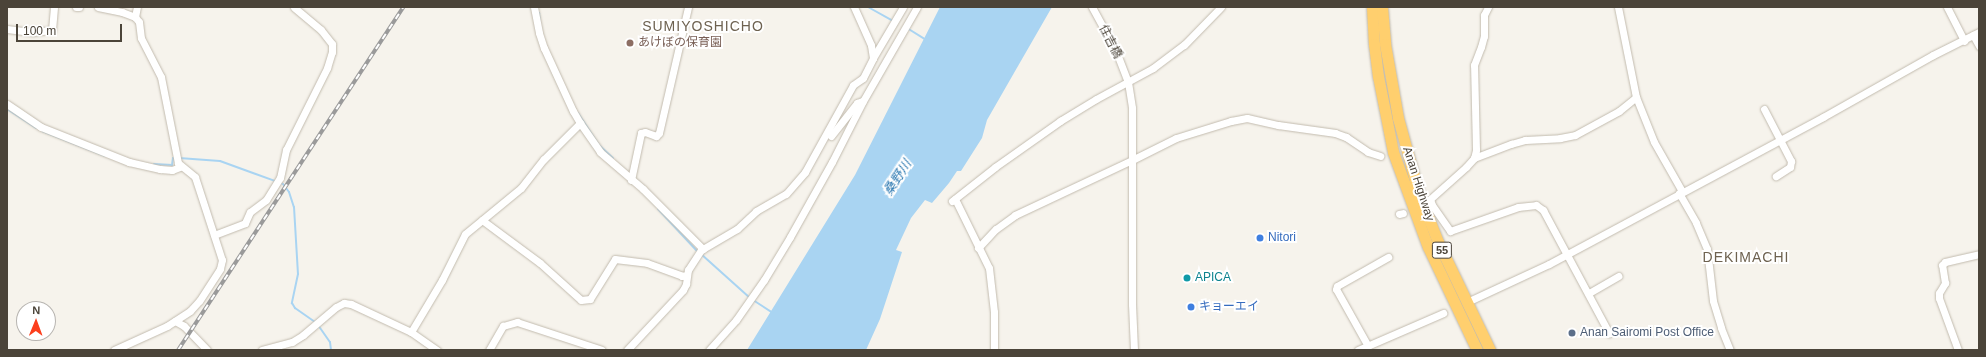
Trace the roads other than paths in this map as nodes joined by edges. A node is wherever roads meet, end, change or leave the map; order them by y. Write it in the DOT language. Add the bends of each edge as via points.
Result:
graph roads {
  1 [pos="54,7"];
  2 [pos="76,7"];
  3 [pos="79,7"];
  4 [pos="98,7"];
  5 [pos="137,7"];
  6 [pos="294,7"];
  7 [pos="688,7"];
  8 [pos="854,7"];
  9 [pos="903,7"];
  10 [pos="917,7"];
  11 [pos="1092,7"];
  12 [pos="1221,7"];
  13 [pos="1372,7"];
  14 [pos="1382,7"];
  15 [pos="1488,7"];
  16 [pos="1618,7"];
  17 [pos="1947,7"];
  18 [pos="537,9"];
  19 [pos="135,18"];
  20 [pos="7,29"];
  21 [pos="1976,34"];
  22 [pos="1964,41"];
  23 [pos="1979,46"];
  24 [pos="873,58"];
  25 [pos="1127,80"];
  26 [pos="1636,97"];
  27 [pos="863,101"];
  28 [pos="7,104"];
  29 [pos="1764,109"];
  30 [pos="580,123"];
  31 [pos="1780,140"];
  32 [pos="821,145"];
  33 [pos="1380,156"];
  34 [pos="1474,158"];
  35 [pos="1132,160"];
  36 [pos="180,167"];
  37 [pos="1776,176"];
  38 [pos="632,180"];
  39 [pos="1680,192"];
  40 [pos="482,220"];
  41 [pos="214,235"];
  42 [pos="978,248"];
  43 [pos="701,251"];
  44 [pos="1568,253"];
  45 [pos="1979,254"];
  46 [pos="1388,257"];
  47 [pos="687,276"];
  48 [pos="1619,276"];
  49 [pos="1589,293"];
  50 [pos="1467,302"];
  51 [pos="1444,313"];
  52 [pos="175,321"];
  53 [pos="410,332"];
  54 [pos="1609,333"];
  55 [pos="1368,346"];
  56 [pos="114,350"];
  57 [pos="207,350"];
  58 [pos="262,350"];
  59 [pos="437,350"];
  60 [pos="489,350"];
  61 [pos="602,350"];
  62 [pos="627,350"];
  63 [pos="709,350"];
  64 [pos="994,350"];
  65 [pos="1134,350"];
  66 [pos="1358,350"];
  67 [pos="1477,350"];
  68 [pos="1490,350"];
  69 [pos="1730,350"];
  70 [pos="1958,350"];
  1 -- 20 [label="street" via="52,30 33,32"];
  2 -- 3 [label="street"];
  4 -- 19 [label="street" via="122,12"];
  5 -- 19 [label="street"];
  6 -- 41 [label="street" via="321,30 332,44 327,68 286,150 280,178 266,200 250,212 245,223"];
  7 -- 38 [label="street" via="659,133 656,136 642,133"];
  8 -- 24 [label="street" via="871,45"];
  9 -- 24 [label="street"];
  10 -- 27 [label="street"];
  11 -- 25 [label="street, 住吉橋" via="1116,51"];
  12 -- 25 [label="street" via="1184,45 1153,68"];
  13 -- 67 [label="highway, Anan Highway / 55" via="1377,70 1393,152 1428,247"];
  14 -- 50 [label="highway, Anan Highway / 55" via="1385,44 1405,147 1419,194 1438,242"];
  15 -- 34 [label="street" via="1484,15 1481,47 1474,65"];
  16 -- 26 [label="street"];
  17 -- 22 [label="street"];
  18 -- 30 [label="street" via="539,33 544,48"];
  19 -- 36 [label="street" via="139,22 145,47 161,77 173,149"];
  21 -- 22 [label="street"];
  21 -- 23 [label="street"];
  22 -- 31 [label="street" via="1933,55"];
  24 -- 32 [label="street" via="863,78 853,86"];
  25 -- 35 [label="street, 住吉橋" via="1132,108"];
  25 -- 42 [label="street" via="1060,121 953,200"];
  26 -- 34 [label="street" via="1619,111 1575,135 1525,140"];
  26 -- 39 [label="street" via="1654,142"];
  27 -- 32 [label="street" via="857,103 828,141"];
  27 -- 63 [label="street" via="832,162 764,280 736,320"];
  28 -- 36 [label="street" via="41,127 129,162 160,169 172,170"];
  29 -- 31 [label="street"];
  30 -- 38 [label="street" via="600,152"];
  30 -- 40 [label="street" via="544,158 521,188"];
  31 -- 37 [label="street" via="1791,161 1790,167"];
  31 -- 39 [label="street"];
  32 -- 43 [label="street" via="806,172 786,194 756,211 731,234"];
  33 -- 35 [label="street" via="1335,133 1248,118 1176,138"];
  34 -- 44 [label="street" via="1429,200 1450,231 1518,208 1536,205 1543,210"];
  35 -- 42 [label="street" via="1014,215"];
  35 -- 65 [label="street, 住吉橋"];
  36 -- 41 [label="street" via="195,177"];
  38 -- 43 [label="street"];
  39 -- 44 [label="street"];
  39 -- 69 [label="street" via="1707,249 1713,302"];
  40 -- 47 [label="street" via="540,263 581,300 590,299 616,259 647,263"];
  40 -- 53 [label="street" via="465,234 442,280"];
  41 -- 52 [label="street" via="222,260 220,269 199,301"];
  42 -- 64 [label="street" via="989,268 992,287"];
  43 -- 47 [label="street"];
  44 -- 49 [label="street"];
  44 -- 50 [label="street"];
  45 -- 70 [label="street" via="1945,262 1942,265 1945,283 1939,298"];
  46 -- 55 [label="street" via="1337,286 1336,289"];
  47 -- 62 [label="street" via="683,290"];
  48 -- 49 [label="street"];
  49 -- 54 [label="street"];
  50 -- 68 [label="highway, Anan Highway / 55"];
  51 -- 55 [label="street"];
  52 -- 56 [label="street"];
  52 -- 57 [label="street" via="184,326"];
  53 -- 58 [label="street" via="344,303 292,342"];
  53 -- 59 [label="street"];
  55 -- 66 [label="street"];
  60 -- 61 [label="street" via="503,326 517,322"];
}
